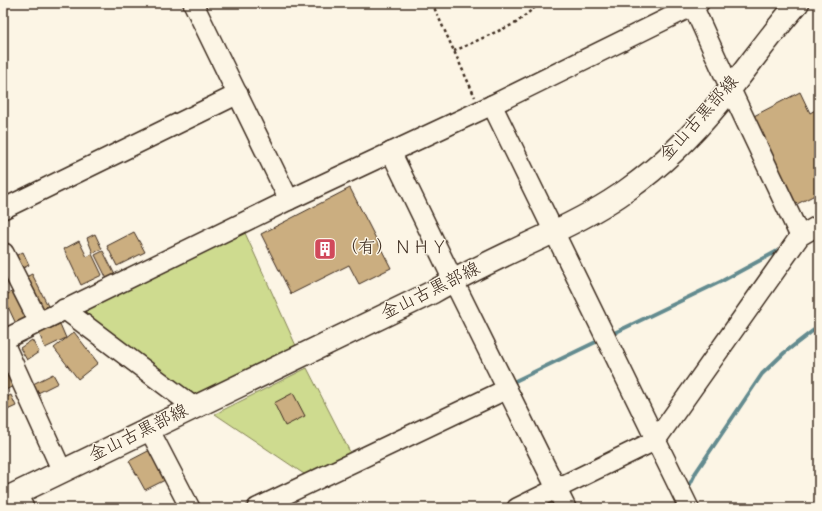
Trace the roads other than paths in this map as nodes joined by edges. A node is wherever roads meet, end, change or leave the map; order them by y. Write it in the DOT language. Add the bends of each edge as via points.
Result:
graph roads {
  1 [pos="193,3"];
  2 [pos="798,3"];
  3 [pos="696,4"];
  4 [pos="730,88"];
  5 [pos="238,94"];
  6 [pos="487,108"];
  7 [pos="391,152"];
  8 [pos="289,200"];
  9 [pos="3,209"];
  10 [pos="819,226"];
  11 [pos="554,232"];
  12 [pos="800,236"];
  13 [pos="4,253"];
  14 [pos="453,280"];
  15 [pos="64,310"];
  16 [pos="39,322"];
  17 [pos="3,341"];
  18 [pos="507,389"];
  19 [pos="194,407"];
  20 [pos="149,429"];
  21 [pos="656,440"];
  22 [pos="62,472"];
  23 [pos="557,489"];
  24 [pos="10,500"];
  25 [pos="190,508"];
  26 [pos="257,508"];
  27 [pos="517,508"];
  28 [pos="566,508"];
  29 [pos="689,508"];
  1 -- 5 [label="street"];
  2 -- 4 [label="main road, 金山古黒部線"];
  3 -- 4 [label="street"];
  3 -- 6 [label="street"];
  4 -- 11 [label="main road, 金山古黒部線" via="698,126 648,174 604,206"];
  4 -- 12 [label="street"];
  5 -- 8 [label="street"];
  5 -- 9 [label="street"];
  6 -- 7 [label="street"];
  6 -- 11 [label="street"];
  7 -- 8 [label="street"];
  7 -- 14 [label="street"];
  8 -- 15 [label="street"];
  10 -- 12 [label="street"];
  11 -- 14 [label="main road, 金山古黒部線"];
  11 -- 21 [label="street"];
  12 -- 21 [label="street"];
  13 -- 16 [label="street"];
  14 -- 18 [label="street"];
  14 -- 19 [label="main road, 金山古黒部線"];
  15 -- 16 [label="street"];
  15 -- 19 [label="street"];
  16 -- 17 [label="street"];
  17 -- 22 [label="street"];
  18 -- 23 [label="street"];
  18 -- 26 [label="street"];
  19 -- 20 [label="main road, 金山古黒部線"];
  20 -- 22 [label="main road, 金山古黒部線"];
  20 -- 25 [label="street"];
  21 -- 23 [label="street"];
  21 -- 29 [label="street"];
  22 -- 24 [label="main road, 金山古黒部線"];
  23 -- 27 [label="street"];
  23 -- 28 [label="street"];
}
